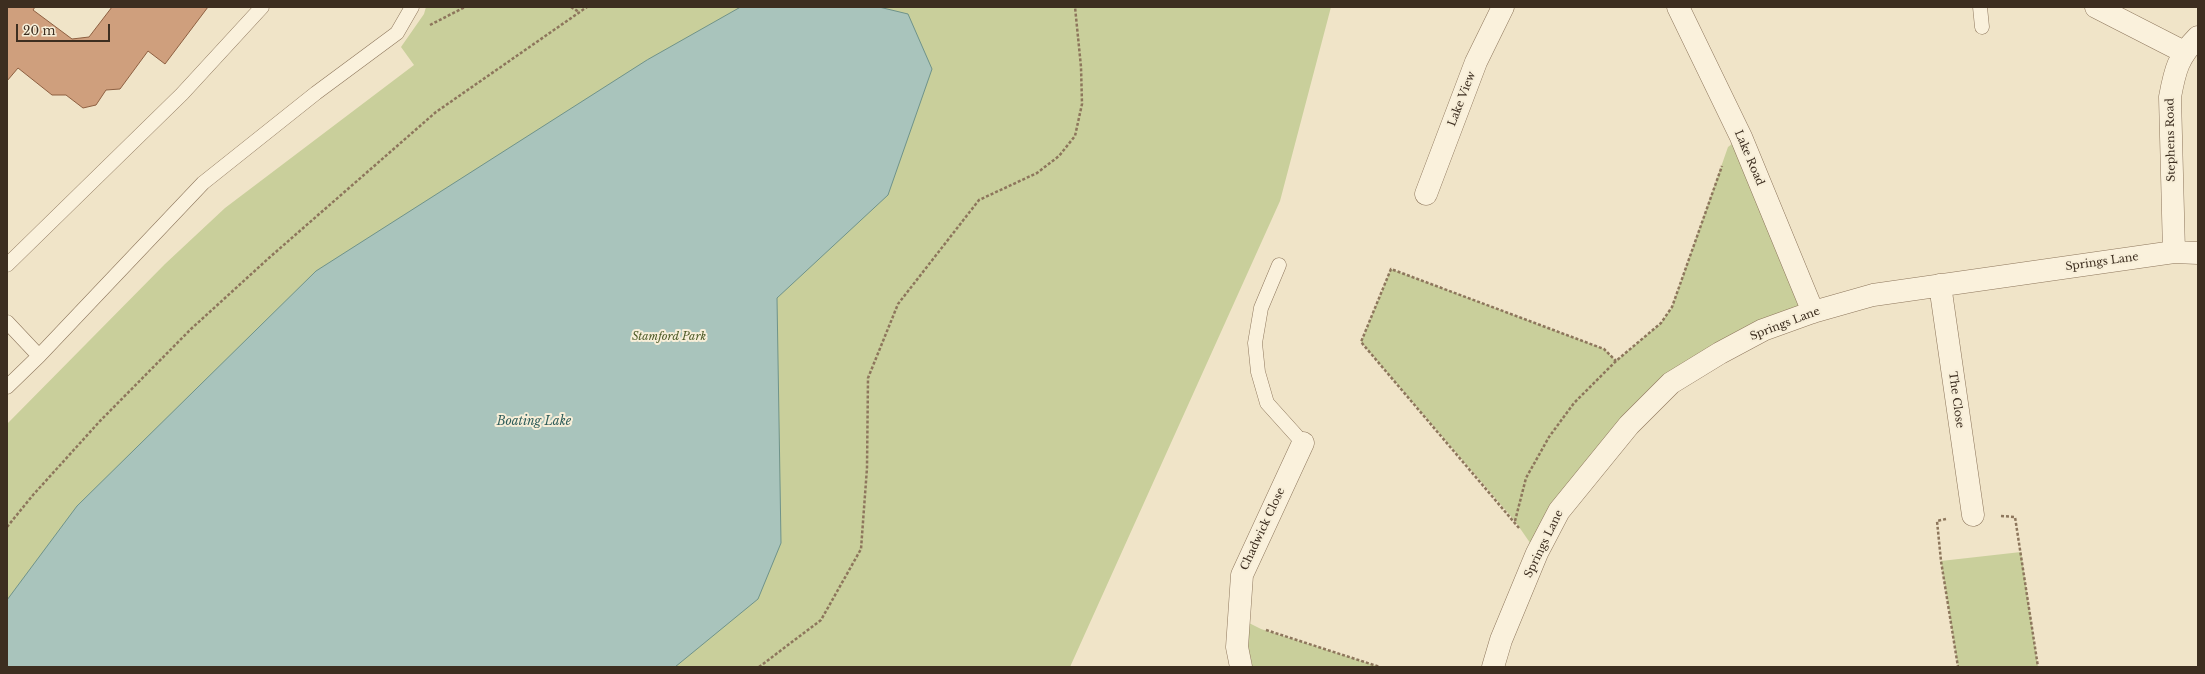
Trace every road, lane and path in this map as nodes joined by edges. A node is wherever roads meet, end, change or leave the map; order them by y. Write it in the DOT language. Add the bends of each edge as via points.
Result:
graph roads {
  1 [pos="262,7"];
  2 [pos="412,7"];
  3 [pos="571,7"];
  4 [pos="587,7"];
  5 [pos="1075,7"];
  6 [pos="1503,7"];
  7 [pos="1678,7"];
  8 [pos="1980,7"];
  9 [pos="2096,7"];
  10 [pos="579,12"];
  11 [pos="1982,27"];
  12 [pos="2191,44"];
  13 [pos="1741,137"];
  14 [pos="1426,194"];
  15 [pos="2174,252"];
  16 [pos="2198,253"];
  17 [pos="7,265"];
  18 [pos="1279,265"];
  19 [pos="1940,285"];
  20 [pos="1813,312"];
  21 [pos="7,322"];
  22 [pos="39,356"];
  23 [pos="1616,361"];
  24 [pos="7,387"];
  25 [pos="1303,443"];
  26 [pos="1972,515"];
  27 [pos="1514,522"];
  28 [pos="7,527"];
  29 [pos="1537,553"];
  30 [pos="1239,618"];
  31 [pos="759,667"];
  32 [pos="1241,667"];
  33 [pos="1380,667"];
  34 [pos="1493,667"];
  35 [pos="1958,667"];
  36 [pos="2038,667"];
  1 -- 17 [label="lane" via="182,94"];
  2 -- 22 [label="lane" via="397,33 316,93 203,183"];
  3 -- 10 [label="path"];
  4 -- 10 [label="path"];
  5 -- 31 [label="path" via="1082,104 1076,136 1059,156 1038,173 979,200 898,304 868,378 867,468 860,549 821,620"];
  6 -- 14 [label="street, Lake View" via="1476,62"];
  7 -- 13 [label="street, Lake Road"];
  8 -- 11 [label="lane"];
  9 -- 12 [label="street"];
  10 -- 28 [label="path" via="436,112 264,262 191,329 100,421"];
  12 -- 15 [label="street, Stephens Road" via="2174,75 2170,97"];
  13 -- 20 [label="street, Lake Road"];
  13 -- 23 [label="path" via="1728,147 1672,306 1661,323"];
  15 -- 16 [label="street, Springs Lane"];
  15 -- 19 [label="street, Springs Lane"];
  18 -- 25 [label="lane" via="1261,308 1255,343 1258,372 1267,403"];
  19 -- 20 [label="street, Springs Lane" via="1873,295"];
  19 -- 26 [label="street, The Close"];
  20 -- 29 [label="street, Springs Lane" via="1763,330 1671,383 1629,425 1559,510"];
  21 -- 22 [label="lane"];
  22 -- 24 [label="lane"];
  23 -- 27 [label="path" via="1574,403 1549,437 1526,478"];
  23 -- 27 [label="path" via="1604,349 1391,268 1361,342"];
  25 -- 30 [label="street, Chadwick Close" via="1242,574"];
  26 -- 35 [label="path" via="1937,521"];
  26 -- 36 [label="path" via="2015,517"];
  27 -- 29 [label="path"];
  29 -- 34 [label="street, Springs Lane" via="1501,640"];
  30 -- 32 [label="street, Chadwick Close" via="1237,647"];
  30 -- 33 [label="path" via="1261,629"];
}
